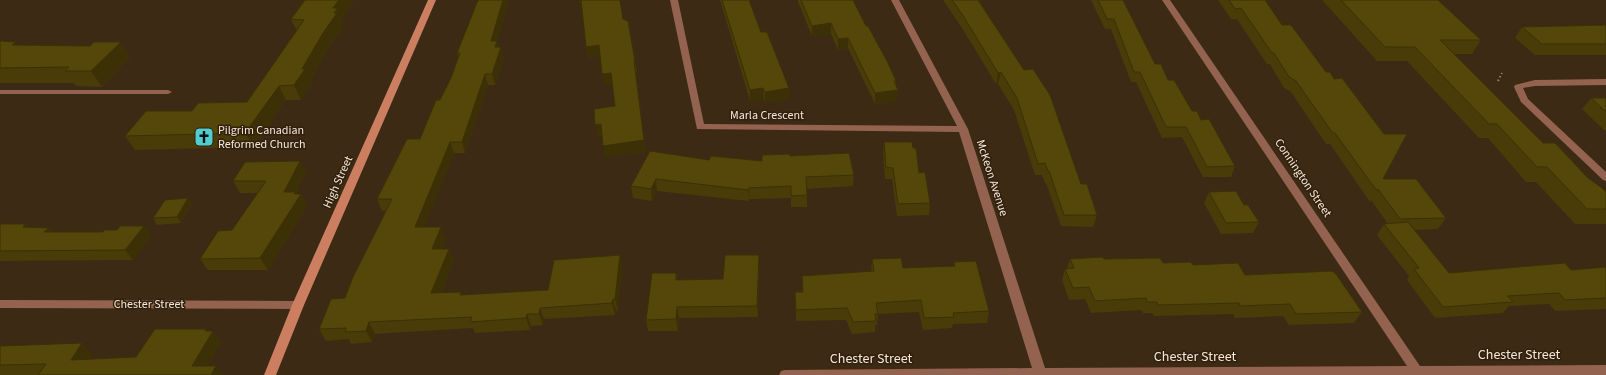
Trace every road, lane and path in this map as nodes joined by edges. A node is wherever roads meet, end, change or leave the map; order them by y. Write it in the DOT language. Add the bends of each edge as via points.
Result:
graph roads {
  1 [pos="432,0"];
  2 [pos="674,0"];
  3 [pos="894,0"];
  4 [pos="1166,0"];
  5 [pos="1502,73"];
  6 [pos="1498,81"];
  7 [pos="1606,82"];
  8 [pos="0,92"];
  9 [pos="168,92"];
  10 [pos="963,128"];
  11 [pos="1606,178"];
  12 [pos="0,304"];
  13 [pos="298,305"];
  14 [pos="1606,370"];
  15 [pos="1418,371"];
  16 [pos="1040,373"];
  17 [pos="270,375"];
  18 [pos="785,375"];
  1 -- 13 [label="street, High Street"];
  2 -- 10 [label="street, Marla Crescent" via="700,126"];
  3 -- 10 [label="street, McKeon Avenue"];
  4 -- 15 [label="street, Connington Street"];
  5 -- 6 [label="path"];
  7 -- 11 [label="street" via="1535,83 1518,87 1524,100"];
  8 -- 9 [label="lane"];
  10 -- 16 [label="street, McKeon Avenue"];
  12 -- 13 [label="street, Chester Street"];
  13 -- 17 [label="street, High Street"];
  14 -- 15 [label="street, Chester Street"];
  15 -- 16 [label="street, Chester Street"];
  16 -- 18 [label="street, Chester Street"];
}
